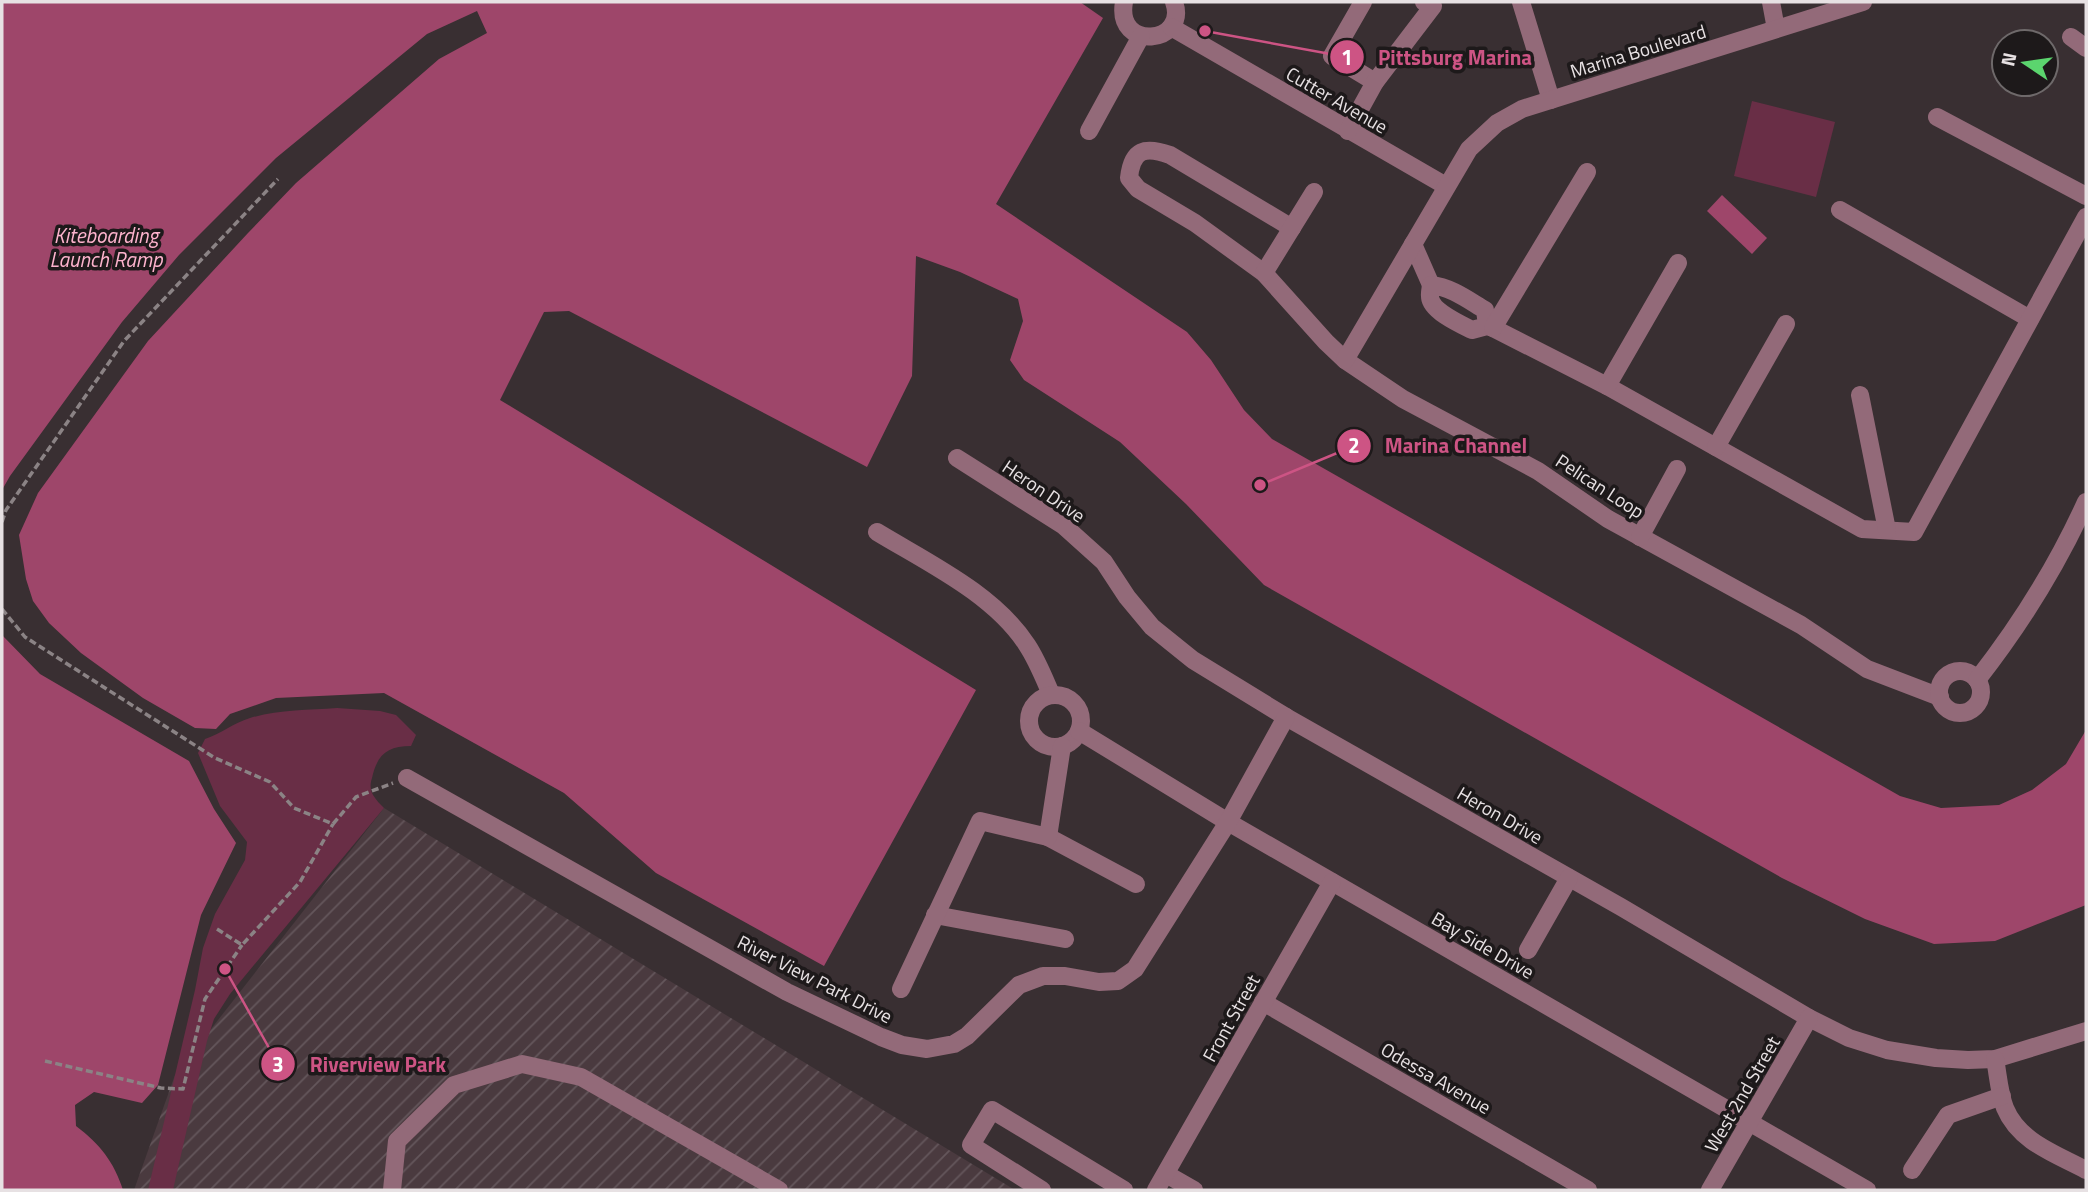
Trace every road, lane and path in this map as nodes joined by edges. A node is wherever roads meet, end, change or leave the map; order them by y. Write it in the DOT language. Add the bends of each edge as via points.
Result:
graph roads {
  1 [pos="1124,2"];
  2 [pos="1174,2"];
  3 [pos="1363,2"];
  4 [pos="1521,2"];
  5 [pos="1771,2"];
  6 [pos="1863,2"];
  7 [pos="1431,3"];
  8 [pos="1171,27"];
  9 [pos="1776,29"];
  10 [pos="1141,36"];
  11 [pos="2071,37"];
  12 [pos="2086,48"];
  13 [pos="1375,82"];
  14 [pos="1552,100"];
  15 [pos="1937,117"];
  16 [pos="1088,131"];
  17 [pos="1348,131"];
  18 [pos="1587,172"];
  19 [pos="278,179"];
  20 [pos="1446,186"];
  21 [pos="1314,192"];
  22 [pos="2086,197"];
  23 [pos="1840,210"];
  24 [pos="2086,217"];
  25 [pos="1292,228"];
  26 [pos="1413,244"];
  27 [pos="1678,263"];
  28 [pos="1264,273"];
  29 [pos="1431,285"];
  30 [pos="2030,319"];
  31 [pos="1786,324"];
  32 [pos="1490,327"];
  33 [pos="1345,360"];
  34 [pos="1607,386"];
  35 [pos="1860,395"];
  36 [pos="1716,447"];
  37 [pos="957,458"];
  38 [pos="1677,469"];
  39 [pos="2086,502"];
  40 [pos="2,522"];
  41 [pos="1887,530"];
  42 [pos="877,532"];
  43 [pos="1640,537"];
  44 [pos="2,609"];
  45 [pos="1977,680"];
  46 [pos="1051,694"];
  47 [pos="1940,697"];
  48 [pos="1286,717"];
  49 [pos="1079,731"];
  50 [pos="1062,746"];
  51 [pos="407,778"];
  52 [pos="1228,822"];
  53 [pos="334,824"];
  54 [pos="1048,836"];
  55 [pos="1569,878"];
  56 [pos="1332,882"];
  57 [pos="1136,884"];
  58 [pos="935,915"];
  59 [pos="217,929"];
  60 [pos="1065,939"];
  61 [pos="242,945"];
  62 [pos="1528,950"];
  63 [pos="901,989"];
  64 [pos="1264,1002"];
  65 [pos="1809,1018"];
  66 [pos="2086,1031"];
  67 [pos="1995,1059"];
  68 [pos="45,1061"];
  69 [pos="2002,1096"];
  70 [pos="1749,1123"];
  71 [pos="1912,1170"];
  72 [pos="2086,1170"];
  73 [pos="1166,1174"];
  74 [pos="392,1190"];
  75 [pos="779,1190"];
  76 [pos="1042,1190"];
  77 [pos="1124,1190"];
  78 [pos="1156,1190"];
  79 [pos="1194,1190"];
  80 [pos="1588,1190"];
  81 [pos="1710,1190"];
  82 [pos="1867,1190"];
  1 -- 10 [label="street" via="1128,26"];
  2 -- 8 [label="street" via="1176,18"];
  3 -- 13 [label="street" via="1332,56"];
  4 -- 14 [label="street"];
  5 -- 9 [label="street"];
  6 -- 9 [label="street, Marina Boulevard"];
  7 -- 13 [label="street"];
  8 -- 10 [label="street" via="1154,37"];
  8 -- 17 [label="street, Cutter Avenue"];
  9 -- 14 [label="street, Marina Boulevard"];
  10 -- 16 [label="street"];
  11 -- 12 [label="street"];
  13 -- 17 [label="street"];
  14 -- 20 [label="street, Marina Boulevard" via="1497,123 1469,149"];
  15 -- 22 [label="street"];
  17 -- 20 [label="street, Cutter Avenue"];
  18 -- 32 [label="street"];
  19 -- 40 [label="path" via="124,341"];
  20 -- 26 [label="street, Marina Boulevard"];
  21 -- 25 [label="street"];
  23 -- 30 [label="street"];
  24 -- 30 [label="street"];
  25 -- 28 [label="street"];
  25 -- 28 [label="street, Pelican Loop" via="1170,155 1142,151 1134,158 1129,178 1138,189"];
  26 -- 29 [label="street"];
  26 -- 33 [label="street, Marina Boulevard"];
  27 -- 34 [label="street"];
  28 -- 33 [label="street, Pelican Loop"];
  29 -- 32 [label="street" via="1485,310"];
  29 -- 32 [label="street" via="1433,306 1472,330"];
  30 -- 41 [label="street" via="1914,532"];
  31 -- 36 [label="street"];
  32 -- 34 [label="street"];
  33 -- 43 [label="street, Pelican Loop" via="1403,399 1538,471"];
  34 -- 36 [label="street"];
  35 -- 41 [label="street"];
  36 -- 41 [label="street" via="1861,529"];
  37 -- 48 [label="street, Heron Drive" via="1064,526 1104,562 1152,627 1194,660"];
  38 -- 43 [label="street"];
  39 -- 45 [label="street" via="2066,546 2010,639"];
  42 -- 46 [label="street" via="982,597 1028,646"];
  43 -- 47 [label="street, Pelican Loop" via="1769,607 1867,668"];
  44 -- 53 [label="path" via="36,645 215,758 270,782 294,807"];
  45 -- 47 [label="street" via="1964,671 1951,673 1941,683"];
  45 -- 47 [label="street" via="1980,698 1972,710 1952,711"];
  46 -- 49 [label="street" via="1068,697 1076,704 1081,715"];
  46 -- 50 [label="street" via="1035,703 1028,722 1039,742"];
  48 -- 52 [label="street, River View Park Drive"];
  48 -- 55 [label="street, Heron Drive"];
  49 -- 50 [label="street"];
  49 -- 52 [label="street, Bay Side Drive"];
  50 -- 54 [label="street"];
  51 -- 52 [label="street, River View Park Drive" via="787,992 881,1037 927,1049 954,1044 967,1036 1019,985 1043,976 1118,981 1135,969"];
  51 -- 53 [label="path" via="356,797"];
  52 -- 56 [label="street, Bay Side Drive"];
  53 -- 61 [label="path" via="300,882"];
  54 -- 57 [label="street"];
  54 -- 58 [label="street" via="980,821"];
  55 -- 62 [label="street"];
  55 -- 65 [label="street, Heron Drive"];
  56 -- 64 [label="street, Front Street"];
  56 -- 70 [label="street, Bay Side Drive"];
  58 -- 60 [label="street"];
  58 -- 63 [label="street"];
  59 -- 61 [label="path"];
  61 -- 68 [label="path" via="205,999 183,1089"];
  64 -- 73 [label="street, Front Street"];
  64 -- 80 [label="street, Odessa Avenue"];
  65 -- 67 [label="street, Heron Drive" via="1887,1050 1936,1058"];
  65 -- 70 [label="street, West 2nd Street"];
  66 -- 67 [label="street, Heron Drive"];
  67 -- 69 [label="street"];
  69 -- 71 [label="street" via="1948,1115"];
  69 -- 72 [label="street" via="2014,1125 2031,1141"];
  70 -- 81 [label="street, West 2nd Street"];
  70 -- 82 [label="street, Bay Side Drive"];
  73 -- 78 [label="street, Front Street"];
  73 -- 79 [label="street"];
  74 -- 75 [label="street" via="397,1141 454,1085 522,1064 581,1077"];
  76 -- 77 [label="street" via="971,1145 992,1110"];
}
